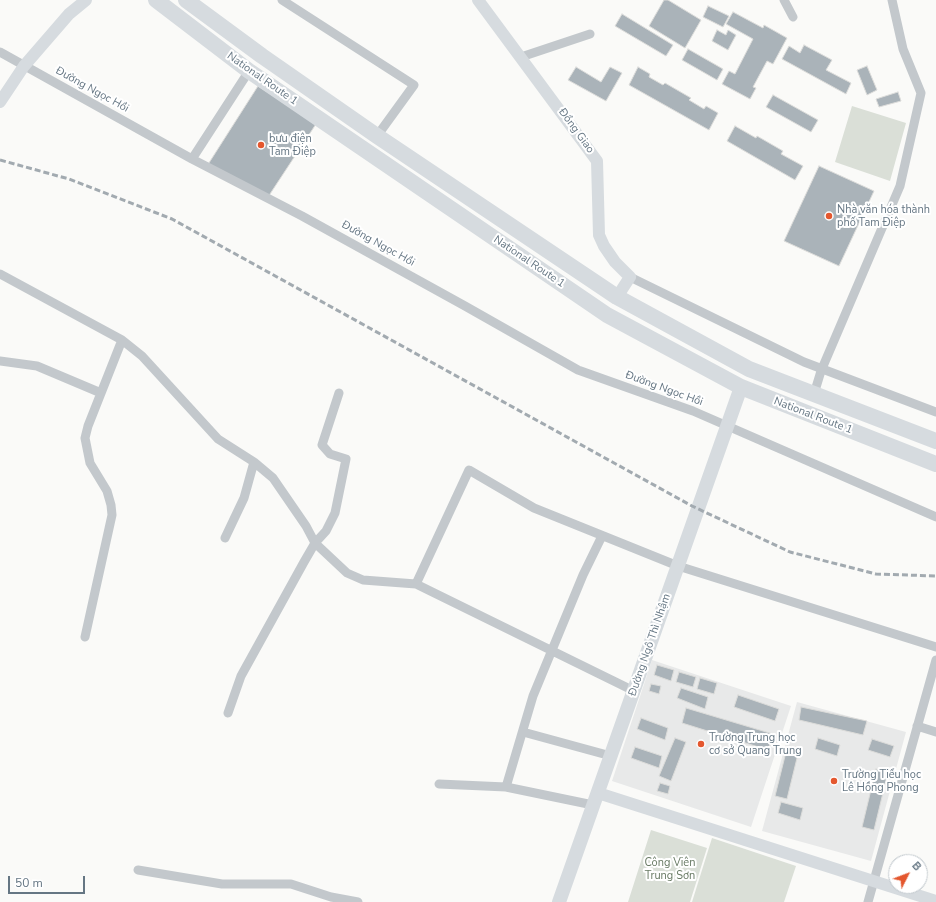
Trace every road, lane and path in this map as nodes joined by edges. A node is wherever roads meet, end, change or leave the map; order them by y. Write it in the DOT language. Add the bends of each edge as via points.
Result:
graph roads {
  1 [pos="86,0"];
  2 [pos="156,0"];
  3 [pos="186,0"];
  4 [pos="282,0"];
  5 [pos="478,0"];
  6 [pos="784,0"];
  7 [pos="892,0"];
  8 [pos="793,18"];
  9 [pos="590,34"];
  10 [pos="0,52"];
  11 [pos="521,57"];
  12 [pos="24,66"];
  13 [pos="249,71"];
  14 [pos="0,102"];
  15 [pos="377,136"];
  16 [pos="192,159"];
  17 [pos="0,274"];
  18 [pos="630,277"];
  19 [pos="617,297"];
  20 [pos="122,340"];
  21 [pos="0,361"];
  22 [pos="747,368"];
  23 [pos="822,369"];
  24 [pos="741,387"];
  25 [pos="101,392"];
  26 [pos="339,393"];
  27 [pos="814,394"];
  28 [pos="936,412"];
  29 [pos="726,426"];
  30 [pos="936,441"];
  31 [pos="254,462"];
  32 [pos="936,464"];
  33 [pos="936,517"];
  34 [pos="602,536"];
  35 [pos="225,538"];
  36 [pos="315,543"];
  37 [pos="678,566"];
  38 [pos="416,584"];
  39 [pos="85,638"];
  40 [pos="936,647"];
  41 [pos="552,651"];
  42 [pos="936,660"];
  43 [pos="634,691"];
  44 [pos="228,713"];
  45 [pos="916,726"];
  46 [pos="522,732"];
  47 [pos="936,732"];
  48 [pos="611,756"];
  49 [pos="439,784"];
  50 [pos="506,787"];
  51 [pos="596,799"];
  52 [pos="138,870"];
  53 [pos="874,881"];
  54 [pos="936,901"];
  55 [pos="358,902"];
  56 [pos="559,902"];
  57 [pos="868,902"];
  1 -- 12 [label="street" via="69,14"];
  2 -- 13 [label="highway, National Route 1"];
  3 -- 15 [label="highway, National Route 1"];
  4 -- 15 [label="street" via="414,85"];
  5 -- 11 [label="street, Đồng Giao"];
  6 -- 8 [label="street"];
  7 -- 23 [label="street" via="903,49 921,93 900,186"];
  9 -- 11 [label="street"];
  10 -- 12 [label="street, Đường Ngọc Hồi"];
  11 -- 18 [label="street, Đồng Giao" via="598,161 599,235 615,262"];
  12 -- 14 [label="street"];
  12 -- 16 [label="street, Đường Ngọc Hồi"];
  13 -- 16 [label="street"];
  13 -- 24 [label="highway, National Route 1" via="607,315"];
  15 -- 19 [label="highway, National Route 1"];
  16 -- 29 [label="street, Đường Ngọc Hồi" via="309,220 578,370 693,411"];
  17 -- 20 [label="street"];
  18 -- 19 [label="street"];
  18 -- 23 [label="street"];
  19 -- 22 [label="highway, National Route 1"];
  20 -- 25 [label="street"];
  20 -- 31 [label="street" via="142,356 218,439"];
  21 -- 25 [label="street" via="37,366"];
  22 -- 24 [label="highway"];
  22 -- 27 [label="highway, National Route 1"];
  23 -- 27 [label="street"];
  23 -- 28 [label="street"];
  24 -- 29 [label="main road, Đường Ngô Thì Nhậm"];
  24 -- 32 [label="highway, National Route 1"];
  25 -- 39 [label="street" via="85,438 90,462 107,491 112,515"];
  26 -- 36 [label="street" via="322,445 330,454 346,459 335,513 326,531"];
  27 -- 30 [label="highway, National Route 1"];
  29 -- 33 [label="street, Đường Ngọc Hồi"];
  29 -- 37 [label="main road, Đường Ngô Thì Nhậm"];
  31 -- 35 [label="street" via="244,498"];
  31 -- 36 [label="street" via="273,478"];
  34 -- 37 [label="street"];
  34 -- 38 [label="street" via="534,508 469,470"];
  34 -- 41 [label="street"];
  36 -- 38 [label="street" via="347,573 363,580"];
  36 -- 44 [label="street" via="242,676"];
  37 -- 40 [label="street"];
  37 -- 43 [label="main road, Đường Ngô Thì Nhậm"];
  38 -- 41 [label="street"];
  41 -- 43 [label="street"];
  41 -- 46 [label="street" via="533,696"];
  42 -- 45 [label="street"];
  43 -- 48 [label="main road, Đường Ngô Thì Nhậm"];
  45 -- 47 [label="street"];
  45 -- 53 [label="street"];
  46 -- 48 [label="street"];
  46 -- 50 [label="street"];
  48 -- 51 [label="main road, Đường Ngô Thì Nhậm"];
  49 -- 50 [label="street"];
  50 -- 51 [label="street"];
  51 -- 53 [label="street"];
  51 -- 56 [label="main road, Đường Ngô Thì Nhậm"];
  52 -- 55 [label="street" via="222,884 291,884"];
  53 -- 54 [label="street"];
  53 -- 57 [label="street"];
}
